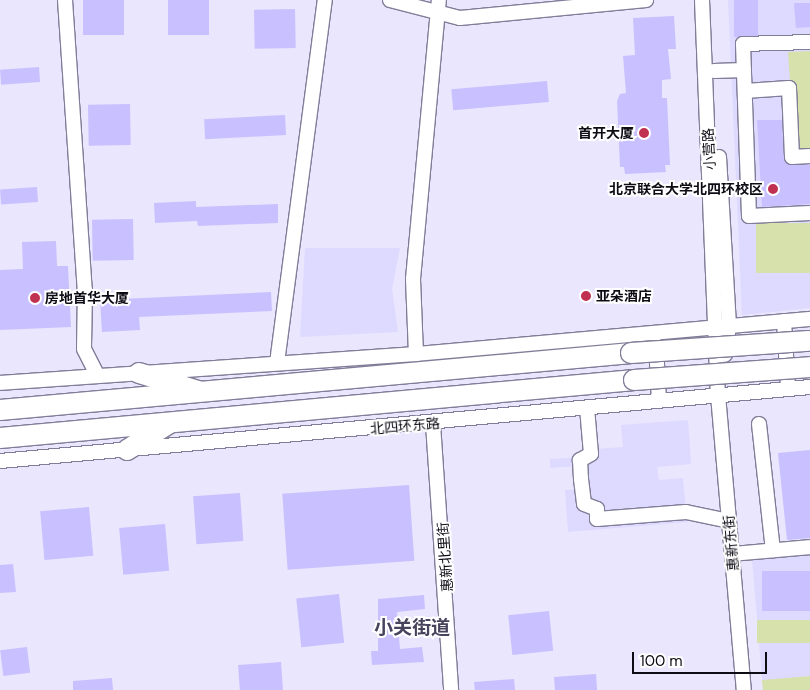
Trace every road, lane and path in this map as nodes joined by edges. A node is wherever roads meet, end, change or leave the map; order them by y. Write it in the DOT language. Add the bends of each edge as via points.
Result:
graph roads {
  1 [pos="65,0"];
  2 [pos="324,0"];
  3 [pos="390,0"];
  4 [pos="646,0"];
  5 [pos="702,0"];
  6 [pos="711,0"];
  7 [pos="439,4"];
  8 [pos="810,42"];
  9 [pos="744,70"];
  10 [pos="714,71"];
  11 [pos="745,91"];
  12 [pos="810,156"];
  13 [pos="810,213"];
  14 [pos="810,319"];
  15 [pos="784,322"];
  16 [pos="724,327"];
  17 [pos="655,333"];
  18 [pos="810,340"];
  19 [pos="416,354"];
  20 [pos="276,363"];
  21 [pos="810,367"];
  22 [pos="139,373"];
  23 [pos="98,376"];
  24 [pos="0,383"];
  25 [pos="810,388"];
  26 [pos="788,389"];
  27 [pos="210,394"];
  28 [pos="718,395"];
  29 [pos="660,401"];
  30 [pos="587,408"];
  31 [pos="0,410"];
  32 [pos="171,422"];
  33 [pos="433,424"];
  34 [pos="759,424"];
  35 [pos="0,438"];
  36 [pos="127,450"];
  37 [pos="0,461"];
  38 [pos="729,521"];
  39 [pos="810,547"];
  40 [pos="774,550"];
  41 [pos="732,554"];
  42 [pos="451,690"];
  43 [pos="744,690"];
  1 -- 23 [label="street" via="85,290 84,349"];
  2 -- 20 [label="street"];
  3 -- 7 [label="street"];
  4 -- 7 [label="street" via="460,18"];
  5 -- 16 [label="street, 小营路"];
  6 -- 10 [label="street, 小营路"];
  7 -- 19 [label="street" via="413,278"];
  8 -- 9 [label="street" via="743,44"];
  9 -- 10 [label="street"];
  9 -- 11 [label="street"];
  10 -- 16 [label="street, 小营路"];
  11 -- 12 [label="street" via="789,88 792,157"];
  11 -- 13 [label="street" via="749,216"];
  14 -- 15 [label="street"];
  15 -- 16 [label="street"];
  15 -- 26 [label="street"];
  16 -- 17 [label="street"];
  16 -- 28 [label="street, 惠新东街"];
  17 -- 19 [label="street"];
  17 -- 29 [label="street"];
  18 -- 27 [label="highway, bridge"];
  19 -- 20 [label="street"];
  20 -- 22 [label="street"];
  21 -- 32 [label="highway, 北四环东路, bridge"];
  22 -- 23 [label="street"];
  22 -- 27 [label="highway"];
  23 -- 24 [label="street"];
  25 -- 26 [label="street, 北四环东路"];
  26 -- 28 [label="street, 北四环东路"];
  27 -- 31 [label="highway"];
  28 -- 29 [label="street, 北四环东路"];
  28 -- 38 [label="street, 惠新东街"];
  29 -- 30 [label="street, 北四环东路"];
  30 -- 33 [label="street, 北四环东路"];
  30 -- 38 [label="street" via="591,454 580,460 584,504 597,509 674,503 686,512"];
  32 -- 35 [label="highway, 北四环东路"];
  32 -- 36 [label="highway"];
  33 -- 36 [label="street, 北四环东路"];
  33 -- 42 [label="street, 惠新北里街"];
  34 -- 40 [label="street"];
  36 -- 37 [label="street, 北四环东路"];
  38 -- 41 [label="street, 惠新东街"];
  39 -- 40 [label="street"];
  40 -- 41 [label="street"];
  41 -- 43 [label="street, 惠新东街"];
}
